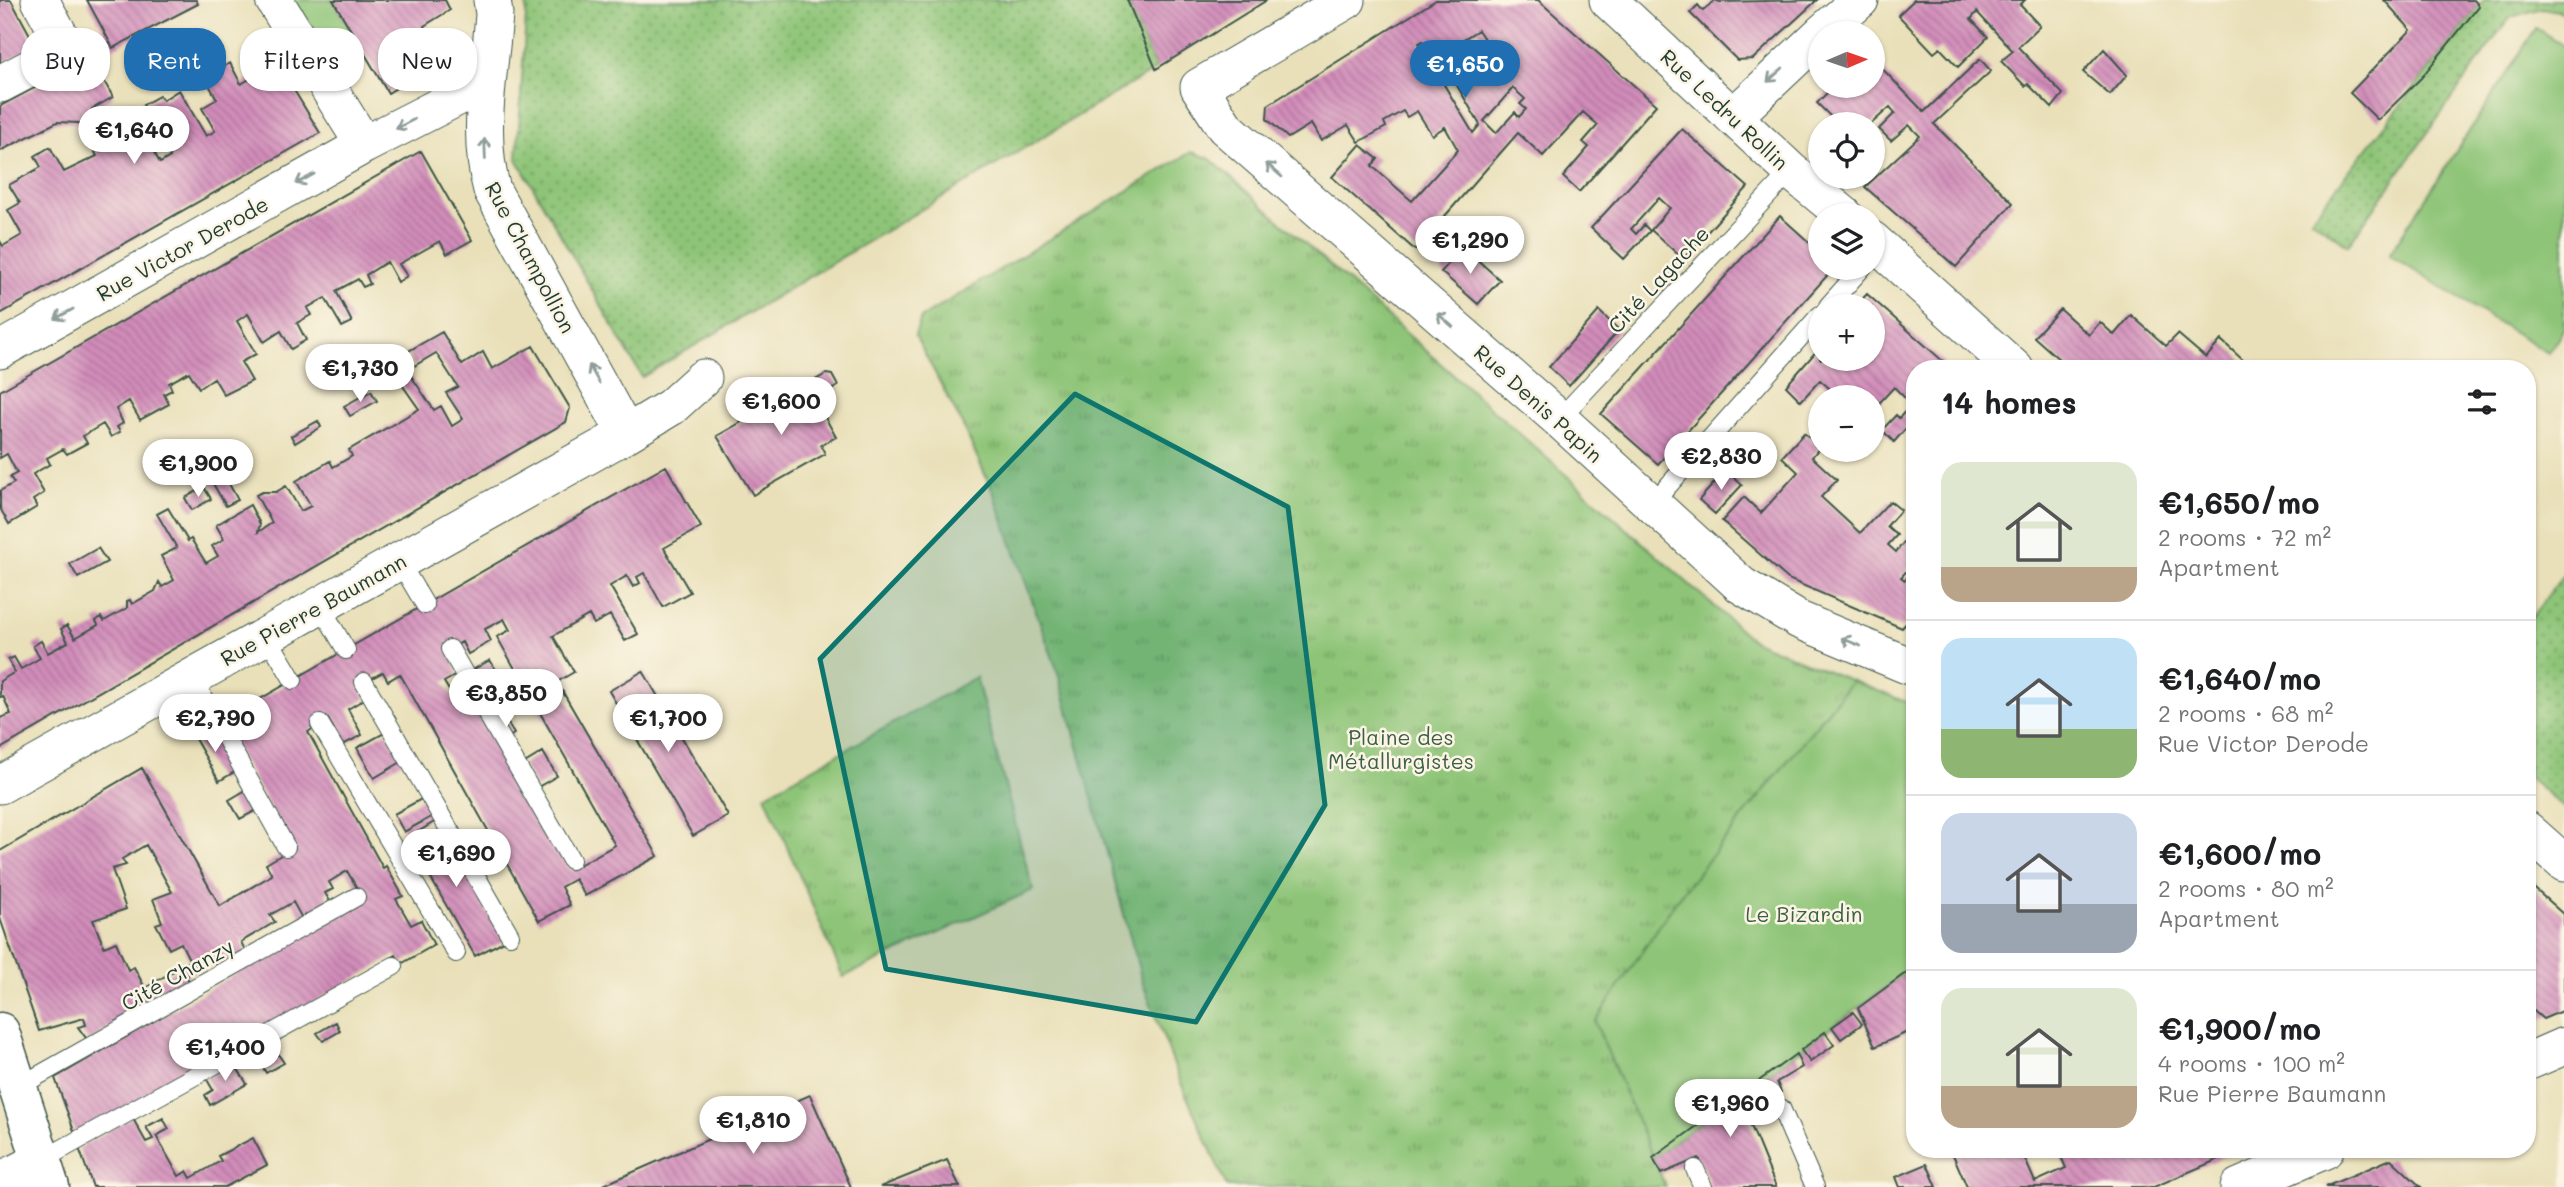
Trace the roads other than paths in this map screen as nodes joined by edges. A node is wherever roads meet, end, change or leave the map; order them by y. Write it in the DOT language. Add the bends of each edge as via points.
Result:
graph roads {
  1 [pos="40,0"];
  2 [pos="274,0"];
  3 [pos="492,0"];
  4 [pos="1347,0"];
  5 [pos="1608,0"];
  6 [pos="1860,0"];
  7 [pos="1836,21"];
  8 [pos="1808,46"];
  9 [pos="487,82"];
  10 [pos="0,84"];
  11 [pos="1733,117"];
  12 [pos="364,145"];
  13 [pos="1791,171"];
  14 [pos="1830,203"];
  15 [pos="1885,264"];
  16 [pos="1850,280"];
  17 [pos="1838,294"];
  18 [pos="1808,328"];
  19 [pos="0,350"];
  20 [pos="2004,360"];
  21 [pos="703,378"];
  22 [pos="1559,419"];
  23 [pos="626,434"];
  24 [pos="1652,504"];
  25 [pos="399,561"];
  26 [pos="425,605"];
  27 [pos="320,606"];
  28 [pos="267,636"];
  29 [pos="450,649"];
  30 [pos="346,650"];
  31 [pos="1906,665"];
  32 [pos="192,677"];
  33 [pos="293,680"];
  34 [pos="364,682"];
  35 [pos="320,724"];
  36 [pos="0,785"];
  37 [pos="2536,838"];
  38 [pos="286,847"];
  39 [pos="571,860"];
  40 [pos="2564,863"];
  41 [pos="356,897"];
  42 [pos="510,935"];
  43 [pos="456,953"];
  44 [pos="394,966"];
  45 [pos="0,1032"];
  46 [pos="2564,1046"];
  47 [pos="2536,1058"];
  48 [pos="18,1087"];
  49 [pos="1780,1108"];
  50 [pos="2306,1158"];
  51 [pos="1695,1169"];
  52 [pos="46,1173"];
  53 [pos="0,1181"];
  54 [pos="1703,1187"];
  55 [pos="1815,1187"];
  56 [pos="2239,1187"];
  1 -- 10 [label="street" via="67,49"];
  2 -- 12 [label="street"];
  3 -- 9 [label="street, Rue Champollion"];
  22 -- 4 [label="street, Rue Denis Papin, one-way" via="1225,127 1199,88"];
  5 -- 11 [label="street, Rue Ledru Rollin"];
  6 -- 7 [label="street"];
  8 -- 11 [label="street, one-way"];
  9 -- 12 [label="street, one-way"];
  23 -- 9 [label="street, Rue Champollion, one-way" via="492,190 484,141"];
  11 -- 13 [label="street, Rue Ledru Rollin"];
  12 -- 19 [label="street, Rue Victor Derode, one-way"];
  13 -- 14 [label="street, Rue Ledru Rollin"];
  13 -- 22 [label="lane, Cité Lagache"];
  15 -- 20 [label="street"];
  16 -- 17 [label="lane"];
  18 -- 24 [label="lane"];
  21 -- 23 [label="street, Rue Pierre Baumann" via="671,407"];
  22 -- 24 [label="street, Rue Denis Papin"];
  23 -- 25 [label="street, Rue Pierre Baumann"];
  31 -- 24 [label="street, Rue Denis Papin, one-way" via="1799,620 1759,598"];
  25 -- 26 [label="lane"];
  25 -- 27 [label="street, Rue Pierre Baumann"];
  27 -- 28 [label="street, Rue Pierre Baumann"];
  27 -- 30 [label="lane"];
  28 -- 32 [label="street, Rue Pierre Baumann"];
  28 -- 33 [label="lane"];
  29 -- 39 [label="lane"];
  32 -- 36 [label="street, Rue Pierre Baumann"];
  32 -- 38 [label="lane"];
  34 -- 42 [label="lane"];
  35 -- 43 [label="lane"];
  37 -- 40 [label="street"];
  41 -- 48 [label="lane, Cité Chanzy"];
  44 -- 52 [label="lane"];
  45 -- 48 [label="street"];
  46 -- 47 [label="street"];
  48 -- 52 [label="street"];
  49 -- 55 [label="lane"];
  50 -- 56 [label="street"];
  51 -- 54 [label="lane"];
  52 -- 53 [label="street"];
}
